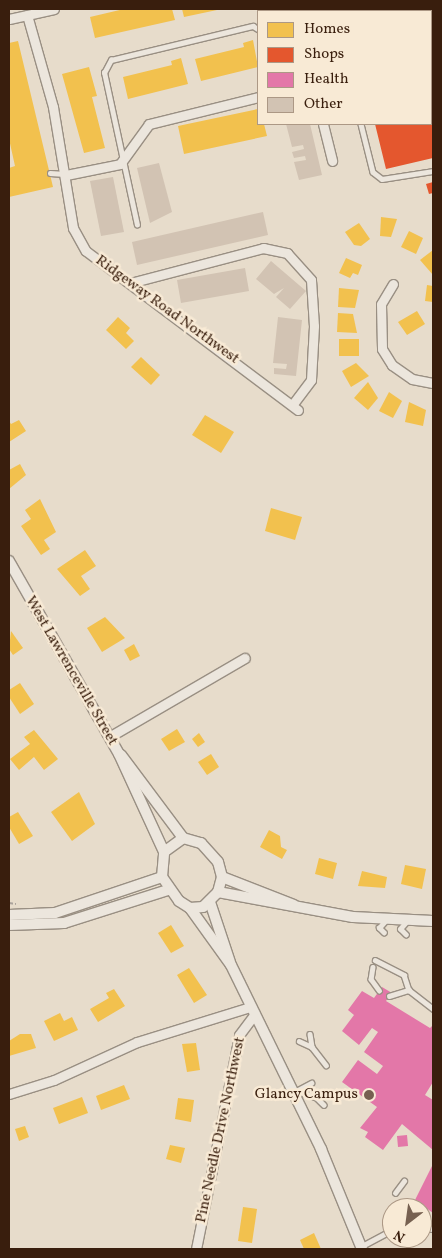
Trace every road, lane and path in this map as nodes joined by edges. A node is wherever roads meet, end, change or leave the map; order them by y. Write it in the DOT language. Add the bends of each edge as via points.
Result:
graph roads {
  1 [pos="54,9"];
  2 [pos="26,12"];
  3 [pos="9,20"];
  4 [pos="257,28"];
  5 [pos="257,97"];
  6 [pos="323,125"];
  7 [pos="360,125"];
  8 [pos="125,160"];
  9 [pos="332,161"];
  10 [pos="433,171"];
  11 [pos="50,173"];
  12 [pos="66,174"];
  13 [pos="137,225"];
  14 [pos="130,283"];
  15 [pos="393,284"];
  16 [pos="433,383"];
  17 [pos="9,561"];
  18 [pos="245,658"];
  19 [pos="109,737"];
  20 [pos="119,754"];
  21 [pos="183,838"];
  22 [pos="164,852"];
  23 [pos="162,877"];
  24 [pos="222,877"];
  25 [pos="168,890"];
  26 [pos="218,892"];
  27 [pos="210,902"];
  28 [pos="190,908"];
  29 [pos="309,911"];
  30 [pos="9,915"];
  31 [pos="386,920"];
  32 [pos="407,921"];
  33 [pos="433,921"];
  34 [pos="9,925"];
  35 [pos="384,933"];
  36 [pos="406,935"];
  37 [pos="375,960"];
  38 [pos="231,965"];
  39 [pos="373,967"];
  40 [pos="379,990"];
  41 [pos="409,990"];
  42 [pos="389,996"];
  43 [pos="433,1009"];
  44 [pos="252,1011"];
  45 [pos="310,1034"];
  46 [pos="299,1041"];
  47 [pos="312,1047"];
  48 [pos="326,1065"];
  49 [pos="311,1082"];
  50 [pos="295,1090"];
  51 [pos="9,1094"];
  52 [pos="324,1105"];
  53 [pos="404,1181"];
  54 [pos="396,1193"];
  55 [pos="382,1236"];
  56 [pos="362,1248"];
  57 [pos="196,1249"];
  1 -- 2 [label="street"];
  2 -- 3 [label="street"];
  2 -- 12 [label="street, Ridgeway Road Northwest"];
  4 -- 8 [label="lane" via="253,26 111,60 104,73"];
  5 -- 8 [label="street" via="149,124"];
  6 -- 9 [label="street"];
  7 -- 10 [label="lane" via="373,172 382,179"];
  8 -- 12 [label="street"];
  8 -- 13 [label="lane"];
  11 -- 12 [label="lane"];
  12 -- 14 [label="street, Ridgeway Road Northwest" via="73,228 86,251"];
  14 -- 14 [label="street, Ridgeway Road Northwest" via="295,407 311,380 314,326 311,280 287,253 263,248"];
  15 -- 16 [label="street" via="380,304 382,349 392,365 412,379"];
  17 -- 19 [label="street, West Lawrenceville Street"];
  18 -- 19 [label="street"];
  19 -- 20 [label="street, West Lawrenceville Street"];
  20 -- 21 [label="street, West Lawrenceville Street"];
  20 -- 22 [label="street, West Lawrenceville Street"];
  21 -- 22 [label="street"];
  21 -- 24 [label="street" via="209,850"];
  22 -- 23 [label="street"];
  23 -- 25 [label="street"];
  23 -- 30 [label="street" via="55,913"];
  24 -- 26 [label="street"];
  24 -- 29 [label="street"];
  25 -- 28 [label="street"];
  25 -- 34 [label="street" via="64,923"];
  26 -- 27 [label="street"];
  26 -- 29 [label="street"];
  27 -- 28 [label="street"];
  27 -- 38 [label="street"];
  28 -- 38 [label="street"];
  29 -- 31 [label="street"];
  31 -- 32 [label="street"];
  31 -- 35 [label="lane" via="380,928"];
  32 -- 33 [label="street"];
  32 -- 36 [label="lane" via="400,929"];
  37 -- 41 [label="lane" via="404,975"];
  38 -- 44 [label="street"];
  39 -- 40 [label="lane" via="371,980"];
  41 -- 42 [label="lane"];
  41 -- 43 [label="lane"];
  44 -- 50 [label="street"];
  44 -- 51 [label="street" via="137,1042 54,1080"];
  44 -- 57 [label="street, Pine Needle Drive Northwest" via="239,1035"];
  45 -- 47 [label="lane"];
  46 -- 47 [label="lane"];
  47 -- 48 [label="lane"];
  49 -- 50 [label="lane"];
  50 -- 52 [label="lane"];
  50 -- 56 [label="street"];
  53 -- 54 [label="lane"];
  55 -- 56 [label="lane"];
}
